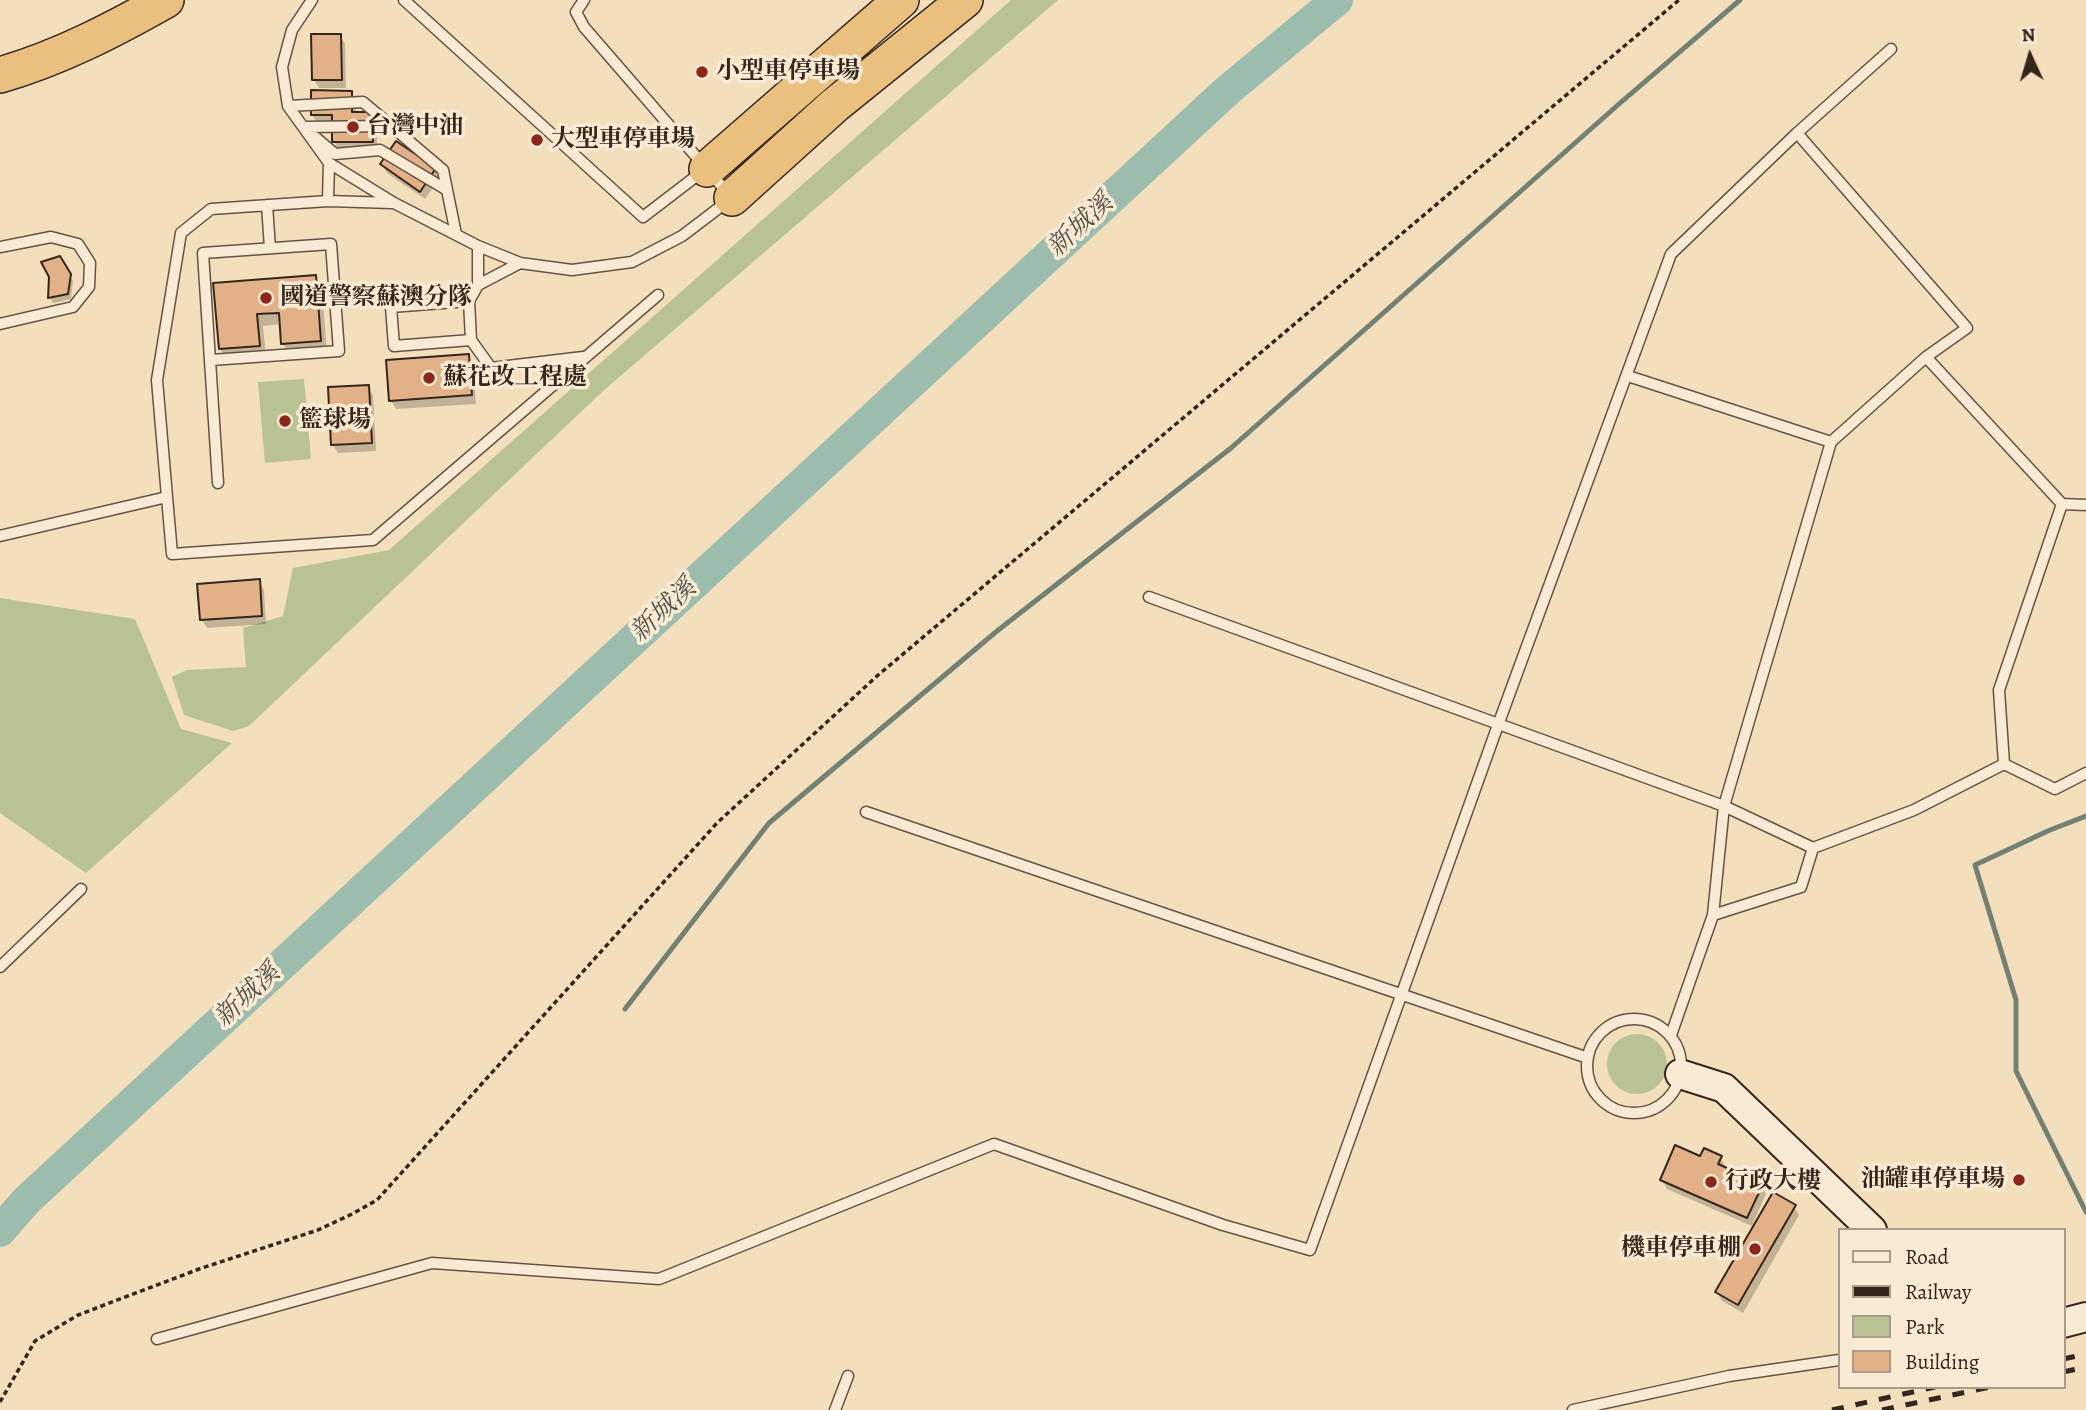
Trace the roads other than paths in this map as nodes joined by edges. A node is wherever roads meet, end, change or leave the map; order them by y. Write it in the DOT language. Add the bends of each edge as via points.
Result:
graph roads {
  1 [pos="166,0"];
  2 [pos="312,0"];
  3 [pos="404,0"];
  4 [pos="583,0"];
  5 [pos="901,0"];
  6 [pos="939,0"];
  7 [pos="965,0"];
  8 [pos="1891,49"];
  9 [pos="0,75"];
  10 [pos="835,105"];
  11 [pos="288,106"];
  12 [pos="391,126"];
  13 [pos="303,127"];
  14 [pos="1797,133"];
  15 [pos="329,163"];
  16 [pos="707,169"];
  17 [pos="447,190"];
  18 [pos="732,198"];
  19 [pos="328,201"];
  20 [pos="394,203"];
  21 [pos="267,205"];
  22 [pos="456,234"];
  23 [pos="478,246"];
  24 [pos="0,247"];
  25 [pos="270,248"];
  26 [pos="520,263"];
  27 [pos="478,285"];
  28 [pos="658,295"];
  29 [pos="469,301"];
  30 [pos="0,324"];
  31 [pos="471,340"];
  32 [pos="583,357"];
  33 [pos="1926,357"];
  34 [pos="211,360"];
  35 [pos="1628,376"];
  36 [pos="1831,442"];
  37 [pos="218,483"];
  38 [pos="167,497"];
  39 [pos="2062,503"];
  40 [pos="2086,505"];
  41 [pos="0,536"];
  42 [pos="1149,597"];
  43 [pos="1497,725"];
  44 [pos="2004,764"];
  45 [pos="2086,773"];
  46 [pos="1724,806"];
  47 [pos="866,812"];
  48 [pos="1813,848"];
  49 [pos="81,888"];
  50 [pos="1713,915"];
  51 [pos="0,967"];
  52 [pos="1402,994"];
  53 [pos="1671,1035"];
  54 [pos="1588,1058"];
  55 [pos="1680,1074"];
  56 [pos="1870,1228"];
  57 [pos="2086,1317"];
  58 [pos="2065,1322"];
  59 [pos="158,1339"];
  60 [pos="1838,1360"];
  61 [pos="848,1376"];
  62 [pos="835,1410"];
  63 [pos="1573,1410"];
  1 -- 9 [label="highway" via="77,46"];
  2 -- 11 [label="lane" via="292,30 282,67"];
  3 -- 16 [label="lane" via="643,217"];
  4 -- 16 [label="lane" via="576,12 583,27"];
  5 -- 16 [label="highway"];
  6 -- 10 [label="highway"];
  7 -- 10 [label="highway"];
  8 -- 14 [label="lane"];
  10 -- 18 [label="highway"];
  11 -- 12 [label="lane" via="363,102"];
  11 -- 13 [label="lane"];
  12 -- 13 [label="lane"];
  12 -- 17 [label="lane" via="443,170"];
  13 -- 15 [label="lane"];
  13 -- 17 [label="lane" via="335,154 380,150"];
  14 -- 33 [label="lane" via="1968,328"];
  14 -- 35 [label="lane" via="1671,254"];
  15 -- 19 [label="lane"];
  15 -- 20 [label="lane"];
  16 -- 18 [label="lane"];
  17 -- 22 [label="lane"];
  18 -- 26 [label="lane" via="681,236 632,262 572,270"];
  19 -- 20 [label="lane"];
  19 -- 21 [label="lane"];
  20 -- 22 [label="lane"];
  21 -- 25 [label="lane"];
  21 -- 38 [label="lane" via="211,209 181,233 157,380"];
  22 -- 23 [label="lane"];
  23 -- 26 [label="lane"];
  23 -- 27 [label="lane"];
  24 -- 30 [label="lane" via="51,237 78,244 90,263 89,287 73,307"];
  25 -- 34 [label="lane" via="203,253"];
  25 -- 34 [label="lane" via="331,244 339,351"];
  26 -- 27 [label="lane"];
  27 -- 29 [label="lane"];
  28 -- 32 [label="lane"];
  29 -- 31 [label="lane"];
  29 -- 31 [label="lane" via="391,307 394,346"];
  31 -- 32 [label="lane" via="491,368"];
  32 -- 38 [label="lane" via="373,540 172,554"];
  33 -- 36 [label="lane"];
  33 -- 39 [label="lane"];
  34 -- 37 [label="lane"];
  35 -- 36 [label="lane"];
  35 -- 43 [label="lane"];
  36 -- 46 [label="lane"];
  38 -- 41 [label="lane"];
  39 -- 40 [label="lane"];
  39 -- 44 [label="lane" via="1999,690"];
  42 -- 43 [label="lane"];
  43 -- 46 [label="lane"];
  43 -- 52 [label="lane"];
  44 -- 45 [label="lane" via="2055,789"];
  44 -- 48 [label="lane" via="1914,810"];
  46 -- 48 [label="lane"];
  46 -- 50 [label="lane"];
  47 -- 52 [label="lane"];
  48 -- 50 [label="lane" via="1801,887"];
  49 -- 51 [label="lane"];
  50 -- 53 [label="lane"];
  52 -- 54 [label="lane"];
  52 -- 59 [label="lane" via="1310,1250 1223,1225 993,1144 659,1279 432,1263"];
  53 -- 54 [label="lane" via="1650,1021 1626,1019 1597,1035"];
  53 -- 55 [label="lane" via="1681,1058"];
  54 -- 55 [label="lane" via="1592,1090 1610,1107 1625,1113 1642,1113 1664,1102 1675,1090"];
  55 -- 56 [label="street" via="1724,1087"];
  57 -- 58 [label="street"];
  60 -- 63 [label="lane" via="1729,1376"];
  61 -- 62 [label="lane"];
}
